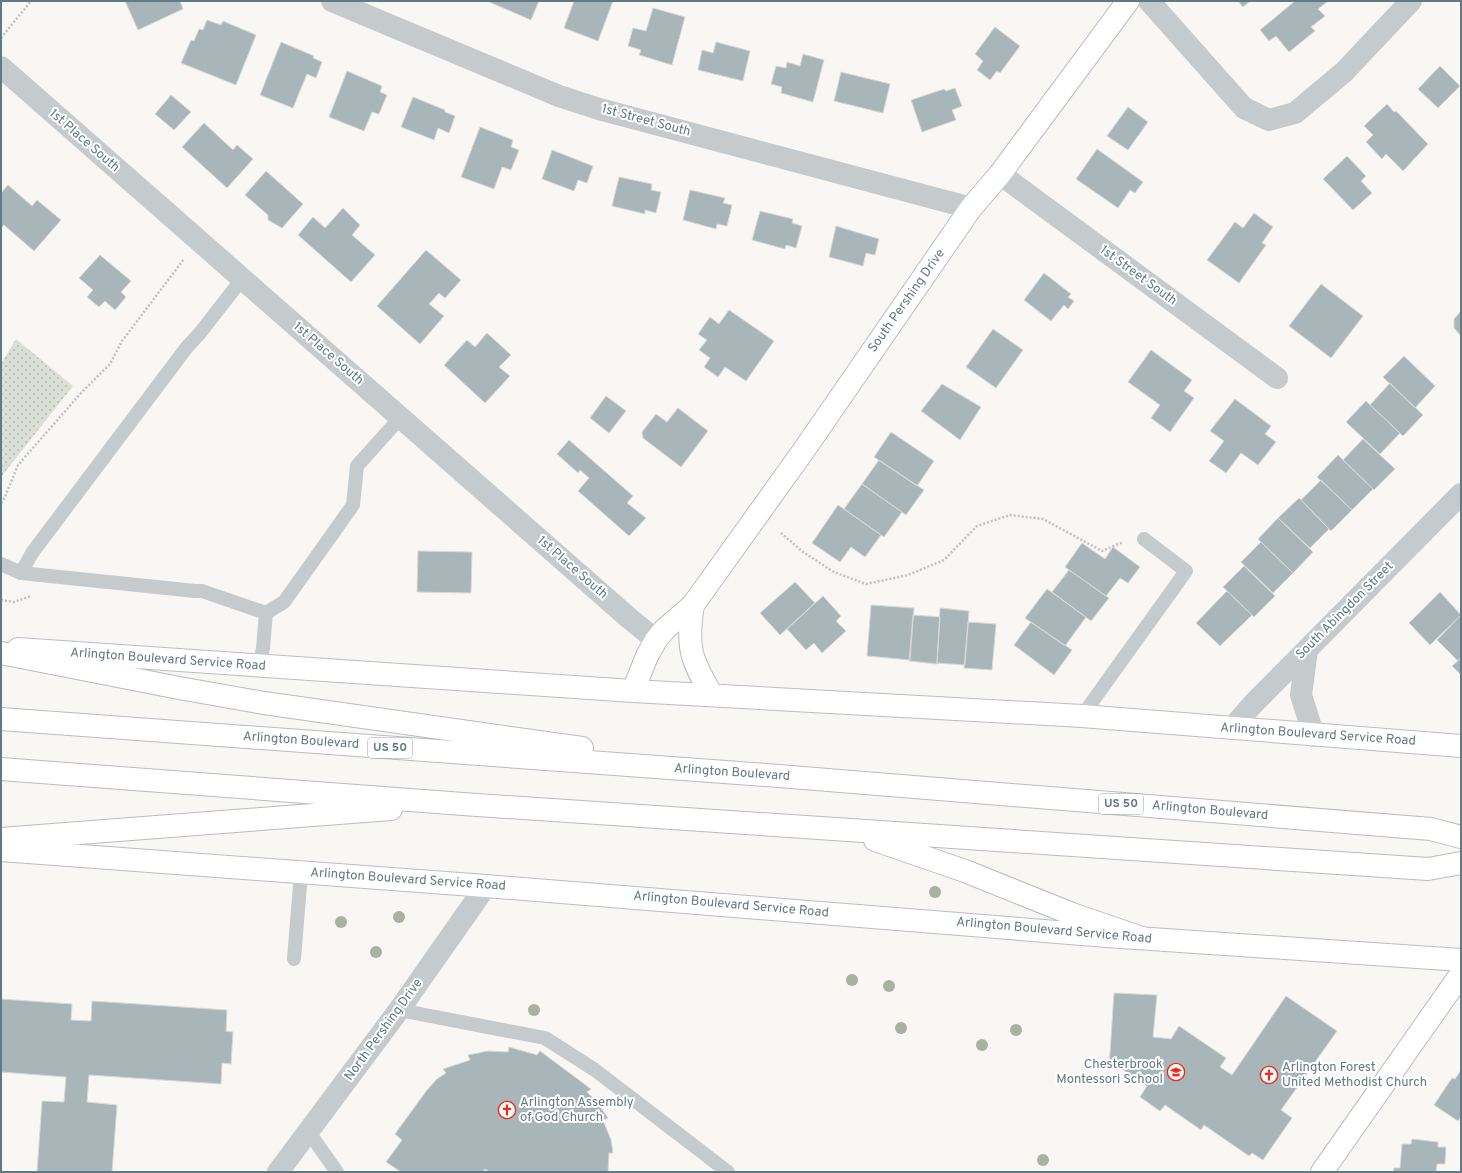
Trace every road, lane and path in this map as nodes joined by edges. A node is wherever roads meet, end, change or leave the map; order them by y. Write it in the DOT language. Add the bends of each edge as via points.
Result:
graph roads {
  1 [pos="31,1"];
  2 [pos="332,1"];
  3 [pos="1128,1"];
  4 [pos="1149,1"];
  5 [pos="1411,1"];
  6 [pos="1,38"];
  7 [pos="1,67"];
  8 [pos="1000,174"];
  9 [pos="971,208"];
  10 [pos="198,241"];
  11 [pos="242,279"];
  12 [pos="1277,378"];
  13 [pos="400,418"];
  14 [pos="1,503"];
  15 [pos="1457,507"];
  16 [pos="781,533"];
  17 [pos="1144,539"];
  18 [pos="1,564"];
  19 [pos="21,573"];
  20 [pos="38,594"];
  21 [pos="1,600"];
  22 [pos="693,605"];
  23 [pos="266,613"];
  24 [pos="656,640"];
  25 [pos="1,648"];
  26 [pos="1307,650"];
  27 [pos="1,653"];
  28 [pos="259,666"];
  29 [pos="633,691"];
  30 [pos="712,695"];
  31 [pos="1082,716"];
  32 [pos="1,719"];
  33 [pos="1231,729"];
  34 [pos="1314,736"];
  35 [pos="1461,746"];
  36 [pos="1,769"];
  37 [pos="780,776"];
  38 [pos="463,804"];
  39 [pos="847,830"];
  40 [pos="1461,837"];
  41 [pos="1,839"];
  42 [pos="1,850"];
  43 [pos="1461,863"];
  44 [pos="301,873"];
  45 [pos="486,886"];
  46 [pos="1142,938"];
  47 [pos="294,960"];
  48 [pos="1461,960"];
  49 [pos="1461,974"];
  50 [pos="399,1010"];
  51 [pos="308,1131"];
  52 [pos="278,1172"];
  53 [pos="337,1172"];
  54 [pos="728,1172"];
  55 [pos="1322,1172"];
  1 -- 6 [label="path"];
  2 -- 9 [label="street, 1st Street South" via="560,96 599,109"];
  3 -- 8 [label="main road, South Pershing Drive"];
  4 -- 5 [label="street" via="1244,108 1268,120 1295,113 1344,72"];
  7 -- 10 [label="street, 1st Place South"];
  8 -- 9 [label="main road, South Pershing Drive"];
  8 -- 12 [label="street, 1st Street South"];
  9 -- 22 [label="main road, South Pershing Drive" via="804,450"];
  10 -- 11 [label="street, 1st Place South"];
  10 -- 14 [label="path" via="122,341 110,364 18,465"];
  11 -- 13 [label="street, 1st Place South"];
  11 -- 19 [label="lane" via="187,347 32,553"];
  13 -- 23 [label="lane" via="357,466 353,505 284,602"];
  13 -- 24 [label="street, 1st Place South"];
  15 -- 26 [label="street, South Abingdon Street"];
  16 -- 17 [label="path" via="834,572 866,584 908,575 944,560 977,526 1010,515 1043,519 1102,551 1120,543"];
  17 -- 31 [label="lane" via="1186,571"];
  18 -- 19 [label="lane"];
  19 -- 23 [label="lane" via="202,590"];
  20 -- 21 [label="path" via="14,602"];
  22 -- 24 [label="main road, South Pershing Drive"];
  22 -- 30 [label="main road, South Pershing Drive" via="690,626 692,660"];
  23 -- 28 [label="lane"];
  24 -- 29 [label="main road, South Pershing Drive"];
  25 -- 28 [label="main road, Arlington Boulevard Service Road"];
  26 -- 33 [label="street, South Abingdon Street"];
  26 -- 34 [label="street" via="1301,695"];
  27 -- 37 [label="main road" via="264,703"];
  28 -- 29 [label="main road, Arlington Boulevard Service Road"];
  29 -- 30 [label="main road, Arlington Boulevard Service Road"];
  30 -- 31 [label="main road, Arlington Boulevard Service Road"];
  31 -- 33 [label="main road, Arlington Boulevard Service Road"];
  32 -- 37 [label="main road, Arlington Boulevard / US 50"];
  33 -- 34 [label="main road, Arlington Boulevard Service Road"];
  34 -- 35 [label="main road, Arlington Boulevard Service Road"];
  36 -- 38 [label="main road"];
  37 -- 40 [label="main road, Arlington Boulevard / US 50" via="1431,829"];
  38 -- 39 [label="main road"];
  38 -- 41 [label="main road"];
  39 -- 43 [label="main road" via="1428,869"];
  39 -- 46 [label="main road" via="965,871 1072,914"];
  42 -- 44 [label="main road, Arlington Boulevard Service Road"];
  44 -- 45 [label="main road, Arlington Boulevard Service Road"];
  44 -- 47 [label="lane"];
  45 -- 46 [label="main road, Arlington Boulevard Service Road"];
  45 -- 50 [label="street, North Pershing Drive"];
  46 -- 48 [label="main road, Arlington Boulevard Service Road"];
  49 -- 55 [label="main road"];
  50 -- 51 [label="street, North Pershing Drive"];
  50 -- 54 [label="lane" via="545,1038 595,1070"];
  51 -- 52 [label="street, North Pershing Drive"];
  51 -- 53 [label="lane"];
}
